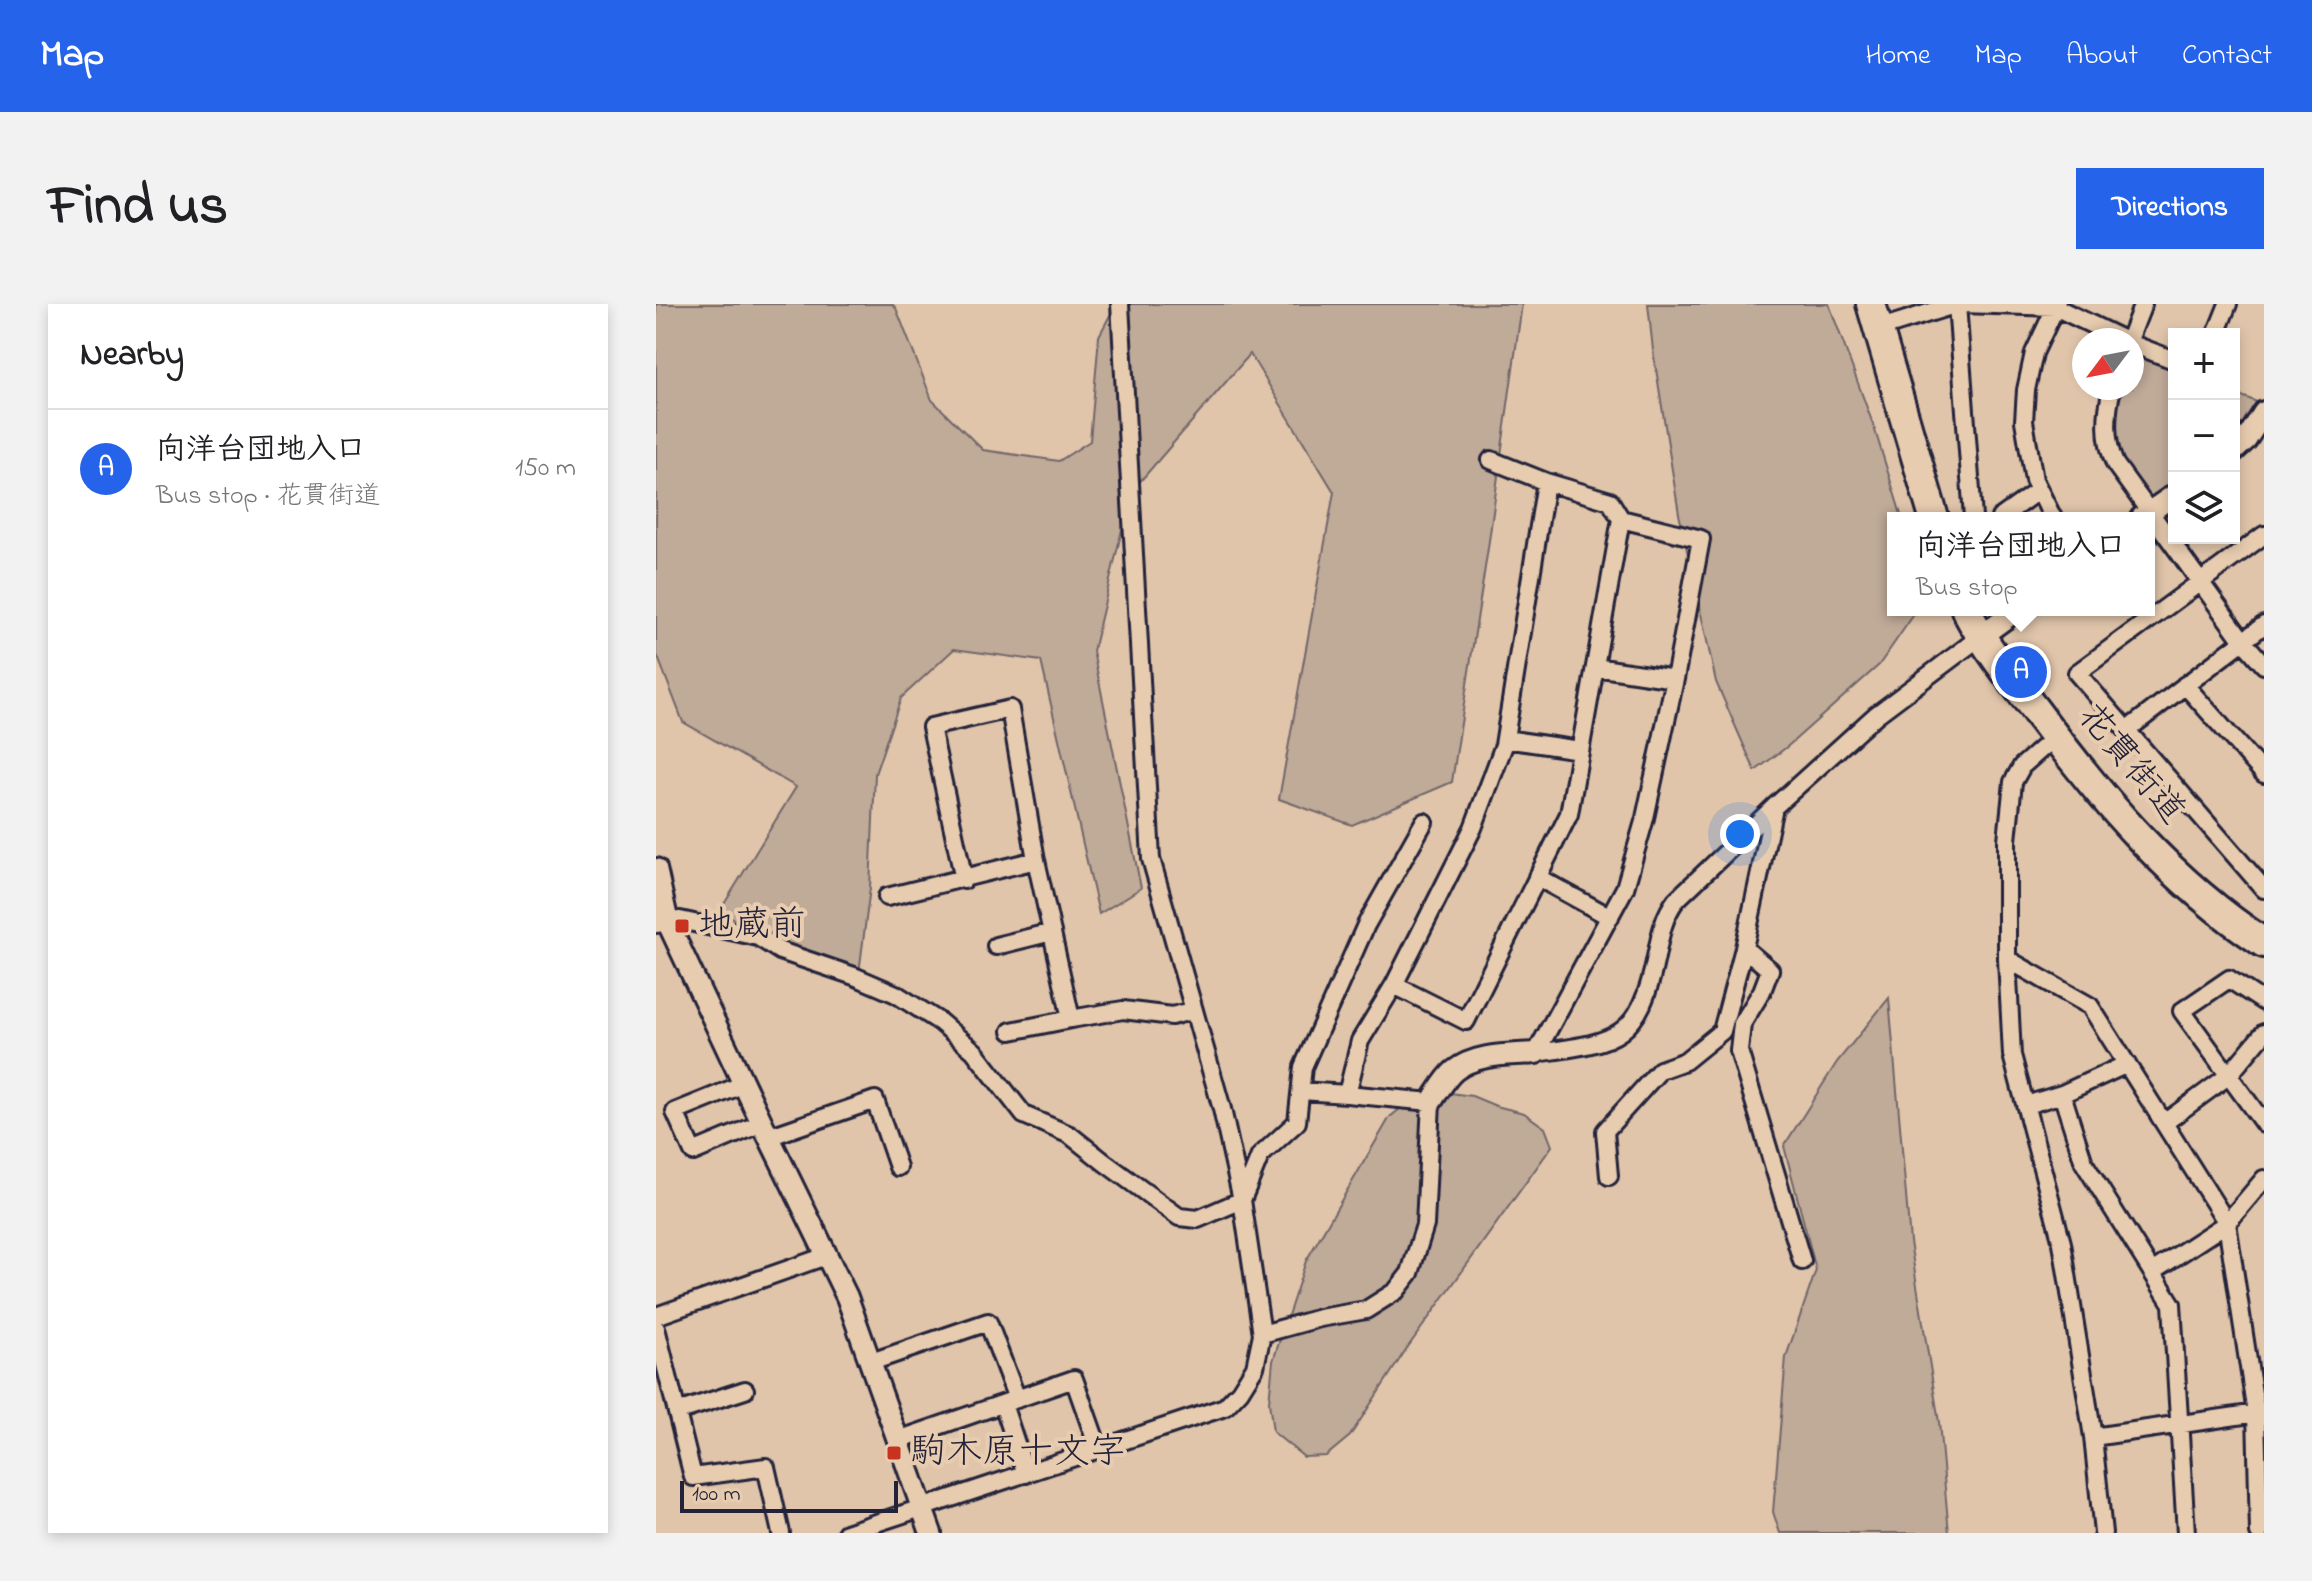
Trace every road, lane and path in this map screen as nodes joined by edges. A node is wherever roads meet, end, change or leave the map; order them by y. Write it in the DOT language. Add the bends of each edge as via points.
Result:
graph roads {
  1 [pos="1120,304"];
  2 [pos="1958,304"];
  3 [pos="2143,304"];
  4 [pos="2228,304"];
  5 [pos="2056,306"];
  6 [pos="1874,317"];
  7 [pos="2101,328"];
  8 [pos="2133,328"];
  9 [pos="2218,328"];
  10 [pos="2144,348"];
  11 [pos="2168,358"];
  12 [pos="2110,400"];
  13 [pos="2264,412"];
  14 [pos="2240,446"];
  15 [pos="1491,460"];
  16 [pos="1546,482"];
  17 [pos="2039,490"];
  18 [pos="2168,499"];
  19 [pos="1932,512"];
  20 [pos="1973,512"];
  21 [pos="2008,512"];
  22 [pos="2050,512"];
  23 [pos="2143,512"];
  24 [pos="2149,512"];
  25 [pos="1621,519"];
  26 [pos="2155,527"];
  27 [pos="2264,535"];
  28 [pos="2200,581"];
  29 [pos="2155,615"];
  30 [pos="1969,616"];
  31 [pos="2009,616"];
  32 [pos="2153,616"];
  33 [pos="2264,625"];
  34 [pos="1980,637"];
  35 [pos="2243,641"];
  36 [pos="2264,665"];
  37 [pos="1595,667"];
  38 [pos="1675,679"];
  39 [pos="2185,685"];
  40 [pos="2127,730"];
  41 [pos="2055,737"];
  42 [pos="1505,739"];
  43 [pos="1580,750"];
  44 [pos="2264,774"];
  45 [pos="1774,807"];
  46 [pos="1424,822"];
  47 [pos="1036,860"];
  48 [pos="656,869"];
  49 [pos="1537,877"];
  50 [pos="964,880"];
  51 [pos="2264,889"];
  52 [pos="887,897"];
  53 [pos="1610,917"];
  54 [pos="662,924"];
  55 [pos="1052,932"];
  56 [pos="2264,943"];
  57 [pos="996,946"];
  58 [pos="1744,948"];
  59 [pos="2007,959"];
  60 [pos="1394,985"];
  61 [pos="2264,1002"];
  62 [pos="1194,1010"];
  63 [pos="1071,1019"];
  64 [pos="1011,1031"];
  65 [pos="2264,1033"];
  66 [pos="1536,1053"];
  67 [pos="2127,1064"];
  68 [pos="2228,1076"];
  69 [pos="744,1084"];
  70 [pos="1301,1091"];
  71 [pos="1347,1094"];
  72 [pos="2062,1094"];
  73 [pos="1431,1102"];
  74 [pos="2026,1105"];
  75 [pos="2164,1123"];
  76 [pos="2264,1124"];
  77 [pos="765,1130"];
  78 [pos="898,1167"];
  79 [pos="1609,1176"];
  80 [pos="2264,1179"];
  81 [pos="1242,1200"];
  82 [pos="2227,1223"];
  83 [pos="826,1256"];
  84 [pos="1802,1261"];
  85 [pos="2152,1272"];
  86 [pos="656,1316"];
  87 [pos="656,1328"];
  88 [pos="1262,1334"];
  89 [pos="871,1362"];
  90 [pos="745,1390"];
  91 [pos="1010,1401"];
  92 [pos="677,1412"];
  93 [pos="2260,1412"];
  94 [pos="2179,1424"];
  95 [pos="2093,1437"];
  96 [pos="898,1440"];
  97 [pos="1099,1450"];
  98 [pos="1026,1474"];
  99 [pos="922,1508"];
  100 [pos="781,1533"];
  101 [pos="846,1533"];
  102 [pos="931,1533"];
  103 [pos="2103,1533"];
  104 [pos="2186,1533"];
  105 [pos="2259,1533"];
  1 -- 62 [label="street" via="1151,859"];
  2 -- 5 [label="street"];
  2 -- 6 [label="street"];
  2 -- 20 [label="street"];
  3 -- 8 [label="street"];
  4 -- 9 [label="street"];
  5 -- 7 [label="street"];
  5 -- 17 [label="street" via="2034,353 2026,390 2024,421"];
  6 -- 19 [label="highway"];
  10 -- 11 [label="street"];
  12 -- 23 [label="street" via="2110,452"];
  13 -- 14 [label="street"];
  15 -- 16 [label="street"];
  16 -- 25 [label="street" via="1610,501"];
  16 -- 42 [label="street"];
  17 -- 21 [label="street"];
  17 -- 22 [label="street"];
  18 -- 24 [label="street"];
  25 -- 37 [label="street"];
  25 -- 38 [label="street" via="1701,539"];
  26 -- 28 [label="street"];
  27 -- 28 [label="street"];
  28 -- 29 [label="street"];
  28 -- 35 [label="street"];
  30 -- 34 [label="highway, 花貫街道"];
  31 -- 34 [label="street"];
  32 -- 40 [label="street" via="2077,673"];
  33 -- 35 [label="street"];
  34 -- 41 [label="highway, 花貫街道"];
  34 -- 45 [label="street" via="1876,715"];
  35 -- 36 [label="street"];
  35 -- 39 [label="street"];
  37 -- 38 [label="street"];
  37 -- 43 [label="street"];
  38 -- 53 [label="street" via="1645,818 1625,888"];
  39 -- 40 [label="street"];
  39 -- 44 [label="street"];
  40 -- 51 [label="street"];
  41 -- 56 [label="highway, 花貫街道" via="2157,857 2201,898"];
  41 -- 59 [label="street" via="2022,766 2013,782 2007,840"];
  42 -- 43 [label="street"];
  42 -- 60 [label="street" via="1473,828"];
  43 -- 49 [label="street" via="1569,814"];
  45 -- 58 [label="street"];
  45 -- 66 [label="street" via="1668,910 1650,987 1630,1024 1592,1045"];
  46 -- 70 [label="street" via="1366,925 1303,1067"];
  47 -- 50 [label="street"];
  47 -- 50 [label="street" via="1010,709 931,727"];
  47 -- 55 [label="street"];
  48 -- 54 [label="street"];
  49 -- 53 [label="street"];
  49 -- 60 [label="street" via="1466,1021"];
  50 -- 52 [label="street"];
  53 -- 66 [label="street"];
  54 -- 69 [label="street"];
  54 -- 81 [label="street" via="680,920 758,937 780,951 896,994 974,1051 1024,1115 1070,1135 1179,1217 1198,1219"];
  55 -- 57 [label="street"];
  55 -- 63 [label="street"];
  58 -- 79 [label="street" via="1722,1031 1685,1061 1660,1070 1605,1131"];
  58 -- 84 [label="street" via="1770,970 1742,1024 1739,1051"];
  59 -- 67 [label="street" via="2090,1006"];
  59 -- 74 [label="street" via="2012,1055"];
  60 -- 71 [label="street" via="1360,1041"];
  61 -- 68 [label="street" via="2229,979 2182,1011"];
  62 -- 63 [label="street" via="1172,1016 1123,1010"];
  62 -- 81 [label="street"];
  63 -- 64 [label="street"];
  65 -- 68 [label="street"];
  66 -- 73 [label="street" via="1467,1063 1455,1070"];
  67 -- 72 [label="street"];
  67 -- 75 [label="street"];
  68 -- 75 [label="street"];
  68 -- 76 [label="street"];
  69 -- 77 [label="street"];
  69 -- 77 [label="street" via="675,1112 693,1152"];
  70 -- 71 [label="street"];
  70 -- 81 [label="street" via="1297,1122 1260,1156"];
  71 -- 73 [label="street"];
  72 -- 74 [label="street"];
  72 -- 85 [label="street" via="2084,1163"];
  73 -- 88 [label="street" via="1425,1225 1410,1273 1396,1291 1366,1310"];
  74 -- 95 [label="street" via="2062,1243"];
  75 -- 82 [label="street"];
  77 -- 78 [label="street" via="875,1100"];
  77 -- 83 [label="street"];
  80 -- 82 [label="street"];
  81 -- 88 [label="street"];
  82 -- 85 [label="street"];
  82 -- 93 [label="street"];
  83 -- 86 [label="street"];
  83 -- 89 [label="street"];
  85 -- 94 [label="street" via="2172,1304"];
  87 -- 92 [label="street"];
  88 -- 97 [label="street" via="1255,1367 1225,1407"];
  89 -- 91 [label="street" via="988,1322"];
  89 -- 96 [label="street"];
  90 -- 92 [label="street"];
  91 -- 96 [label="street"];
  91 -- 97 [label="street" via="1074,1379"];
  91 -- 98 [label="street"];
  92 -- 100 [label="street" via="693,1477 766,1467"];
  93 -- 94 [label="street"];
  93 -- 105 [label="street"];
  94 -- 95 [label="street"];
  94 -- 104 [label="street"];
  95 -- 103 [label="street"];
  96 -- 99 [label="street"];
  97 -- 98 [label="street"];
  98 -- 99 [label="street"];
  99 -- 101 [label="street"];
  99 -- 102 [label="street"];
}
